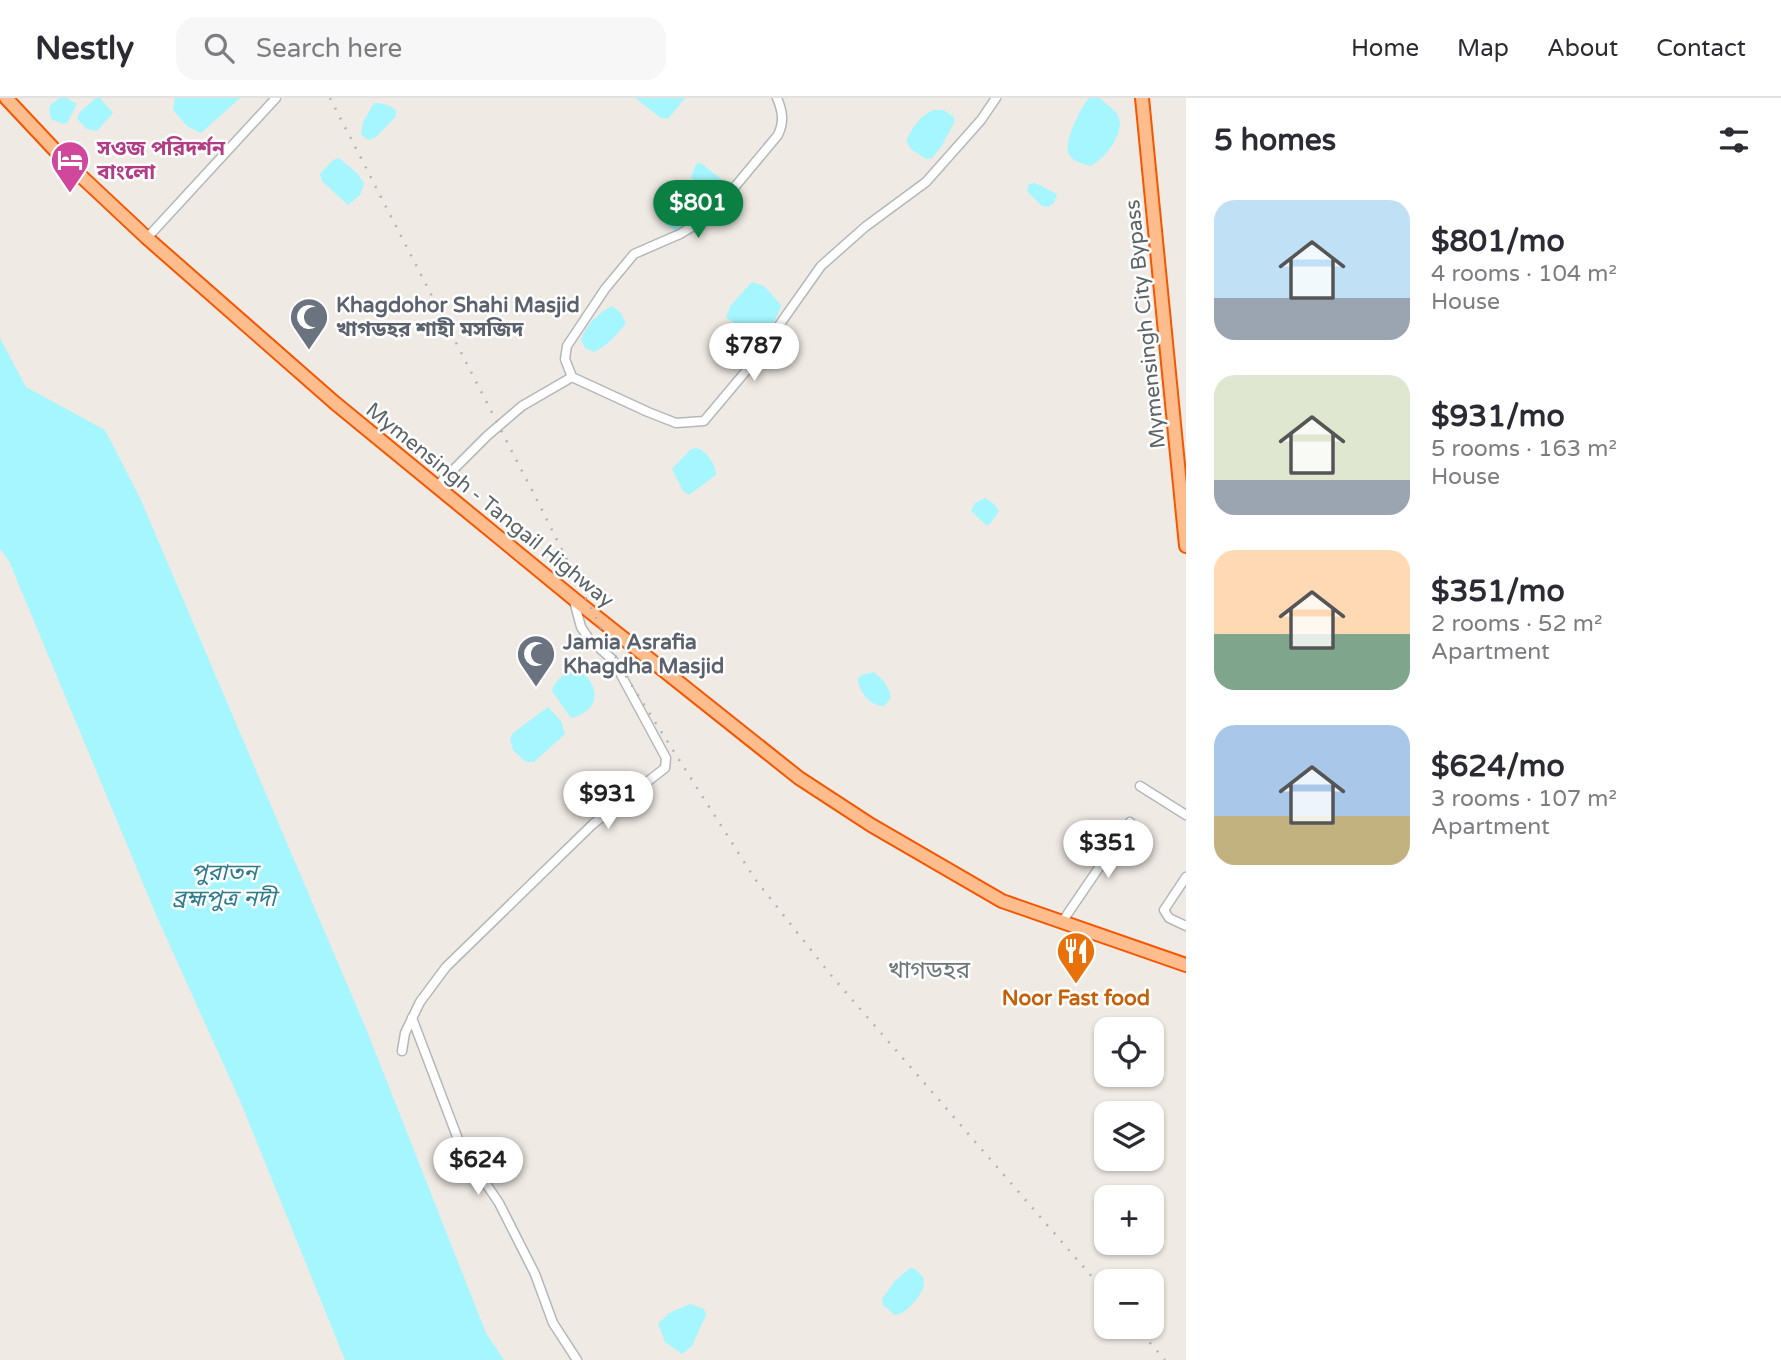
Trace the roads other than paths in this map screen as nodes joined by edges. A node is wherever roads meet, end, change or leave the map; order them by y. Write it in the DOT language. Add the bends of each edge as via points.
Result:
graph roads {
  1 [pos="6,98"];
  2 [pos="276,98"];
  3 [pos="777,98"];
  4 [pos="996,98"];
  5 [pos="1142,98"];
  6 [pos="147,238"];
  7 [pos="572,377"];
  8 [pos="437,486"];
  9 [pos="1186,546"];
  10 [pos="574,599"];
  11 [pos="1140,786"];
  12 [pos="1186,815"];
  13 [pos="1130,822"];
  14 [pos="1186,877"];
  15 [pos="1062,922"];
  16 [pos="1186,926"];
  17 [pos="1186,965"];
  18 [pos="412,1018"];
  19 [pos="402,1051"];
  20 [pos="577,1360"];
  1 -- 6 [label="highway, Mymensingh - Tangail Highway"];
  2 -- 6 [label="street"];
  3 -- 7 [label="street" via="783,124 778,135 728,195 700,222 634,254 605,289 567,346 565,359"];
  4 -- 7 [label="street" via="926,182 821,266 751,365 704,421 676,423"];
  5 -- 9 [label="highway, Mymensingh City Bypass"];
  6 -- 8 [label="highway, Mymensingh - Tangail Highway"];
  7 -- 8 [label="street" via="522,406"];
  8 -- 10 [label="highway, Mymensingh - Tangail Highway"];
  10 -- 15 [label="highway, Mymensingh - Tangail Highway" via="799,778 1002,901"];
  10 -- 18 [label="street" via="581,626 612,660 666,758 665,768 593,824 475,937 446,967"];
  11 -- 12 [label="street"];
  13 -- 15 [label="street"];
  14 -- 16 [label="street" via="1164,910 1169,918"];
  15 -- 17 [label="highway, Mymensingh - Tangail Highway"];
  18 -- 19 [label="street"];
  18 -- 20 [label="street" via="461,1147 499,1203 535,1274 553,1323"];
}
